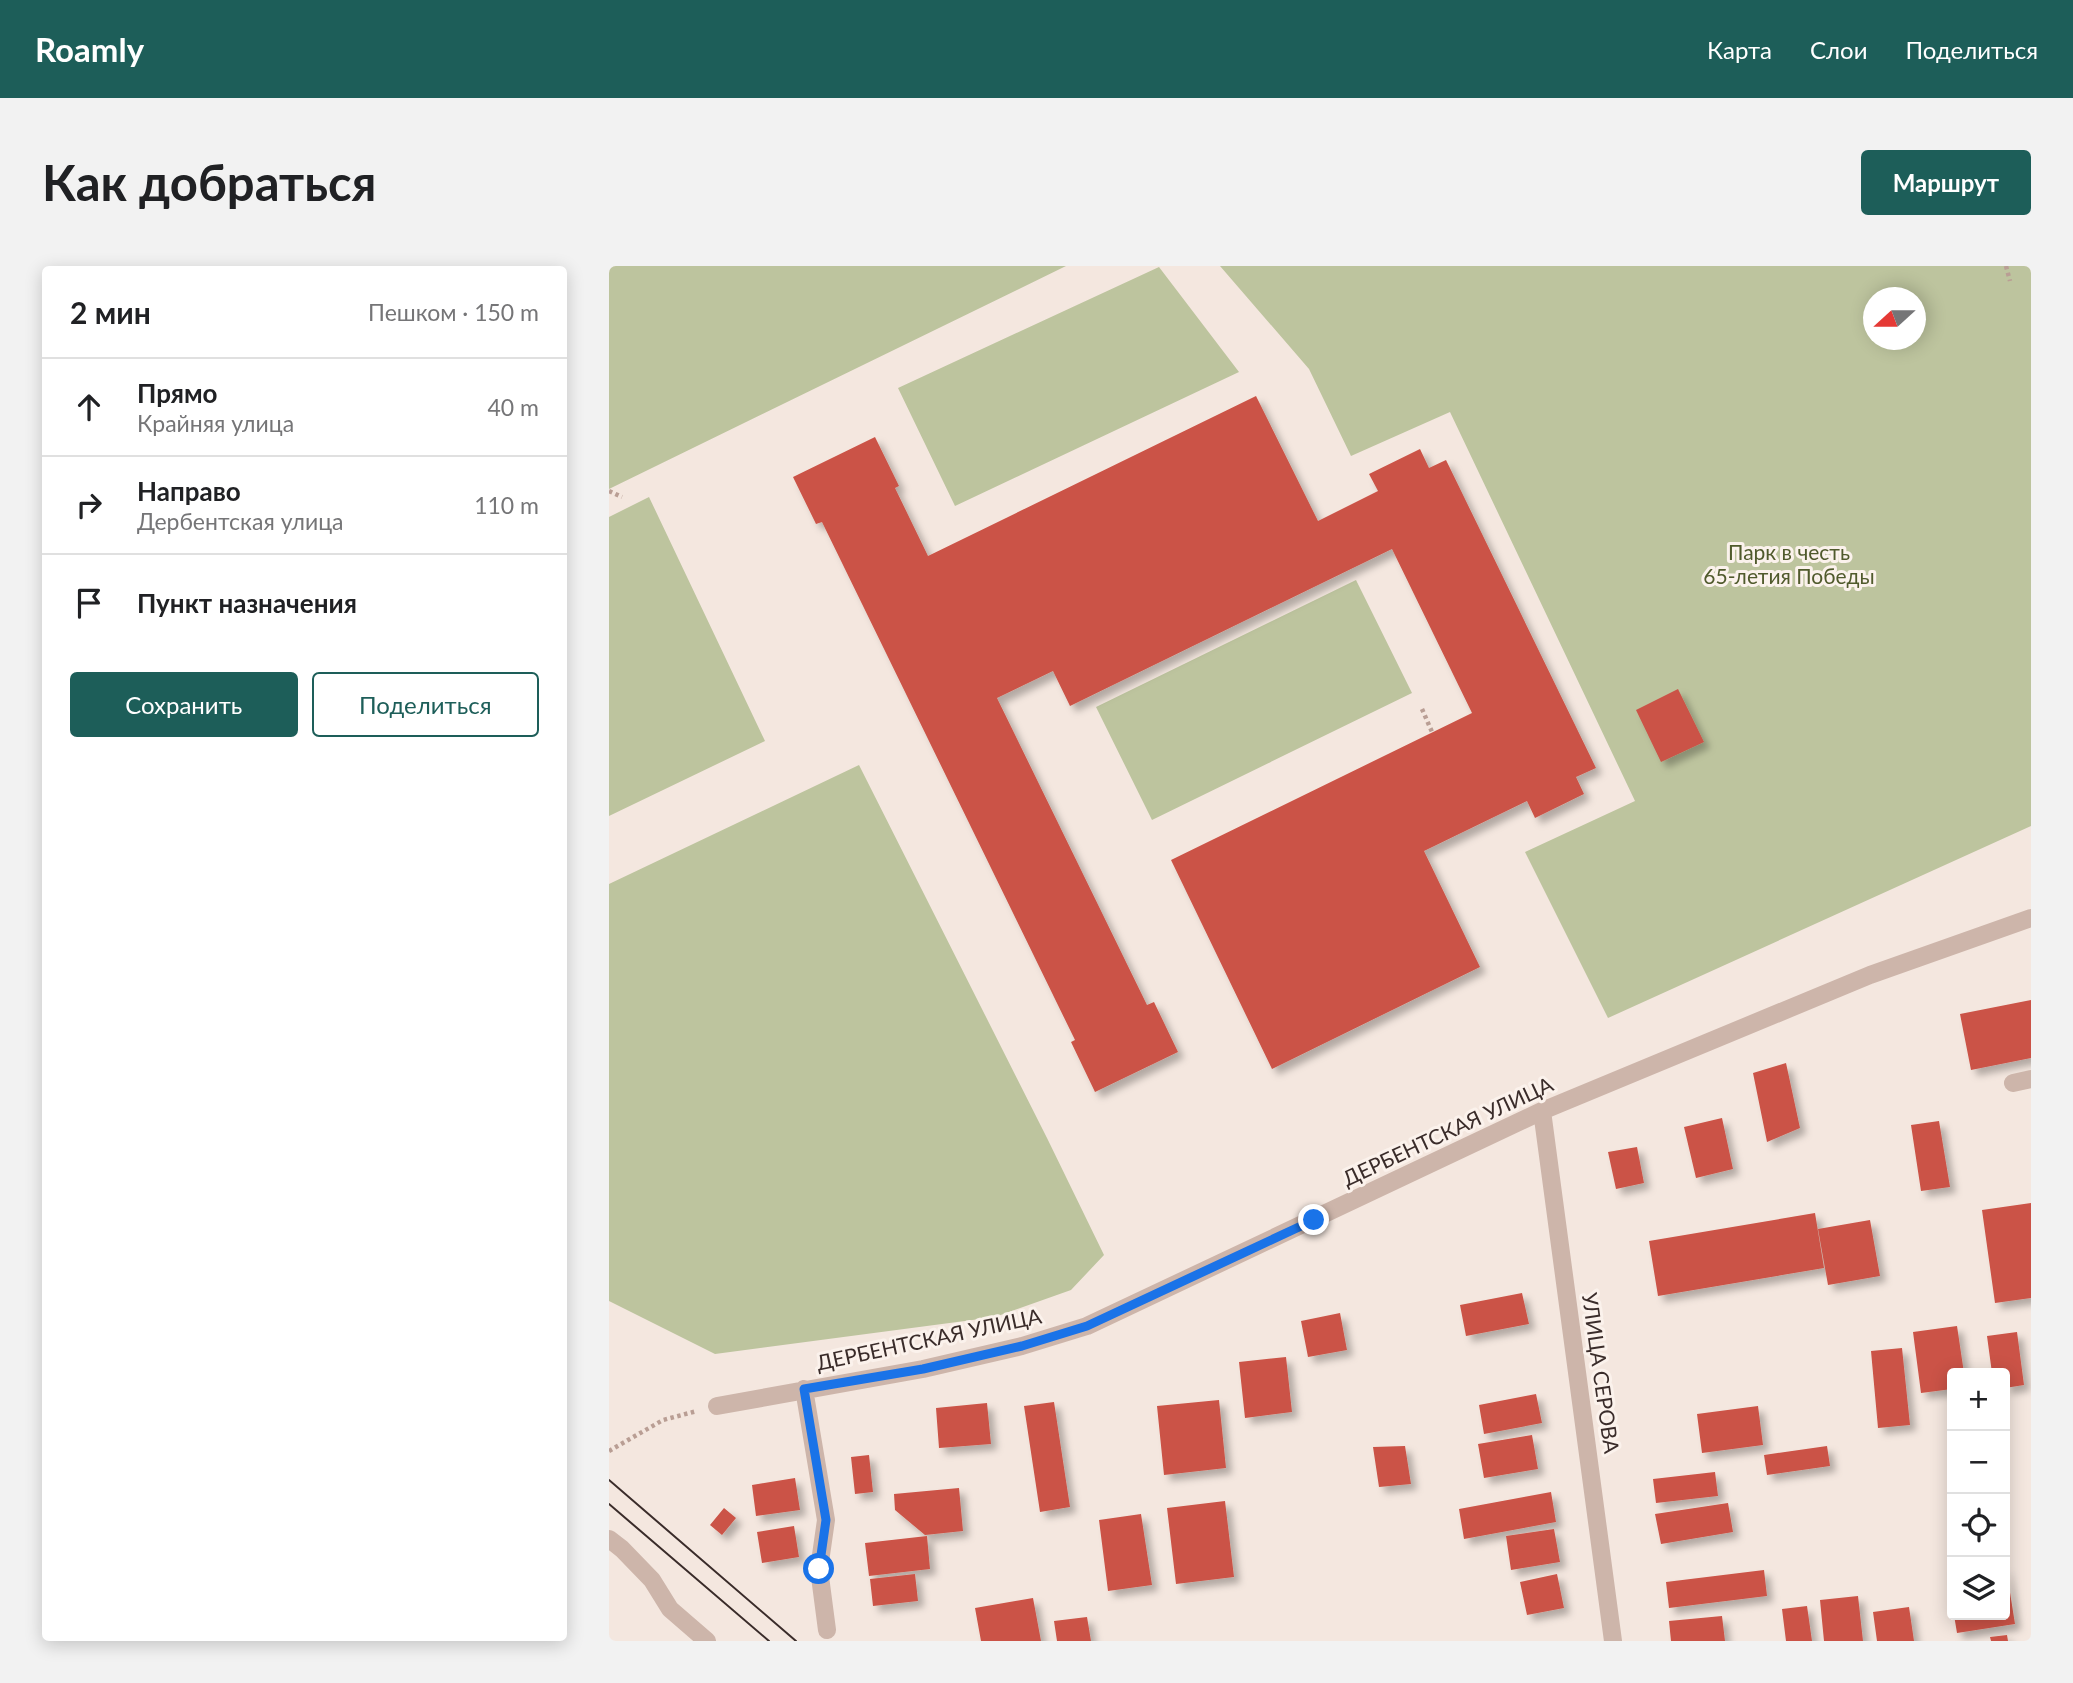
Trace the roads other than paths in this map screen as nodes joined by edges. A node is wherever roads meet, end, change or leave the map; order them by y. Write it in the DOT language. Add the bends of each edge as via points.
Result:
graph roads {
  1 [pos="2031,918"];
  2 [pos="2031,1079"];
  3 [pos="2013,1083"];
  4 [pos="1542,1111"];
  5 [pos="804,1389"];
  6 [pos="717,1405"];
  7 [pos="609,1539"];
  8 [pos="827,1630"];
  9 [pos="706,1641"];
  10 [pos="1613,1641"];
  1 -- 4 [label="street, ДЕРБЕНТСКАЯ УЛИЦА" via="1870,975"];
  2 -- 3 [label="street"];
  4 -- 5 [label="street, ДЕРБЕНТСКАЯ УЛИЦА" via="1087,1326 923,1369"];
  4 -- 10 [label="street, УЛИЦА СЕРОВА"];
  5 -- 6 [label="street, ДЕРБЕНТСКАЯ УЛИЦА"];
  5 -- 8 [label="street" via="826,1520 819,1569"];
  7 -- 9 [label="street" via="652,1580 670,1609"];
}
